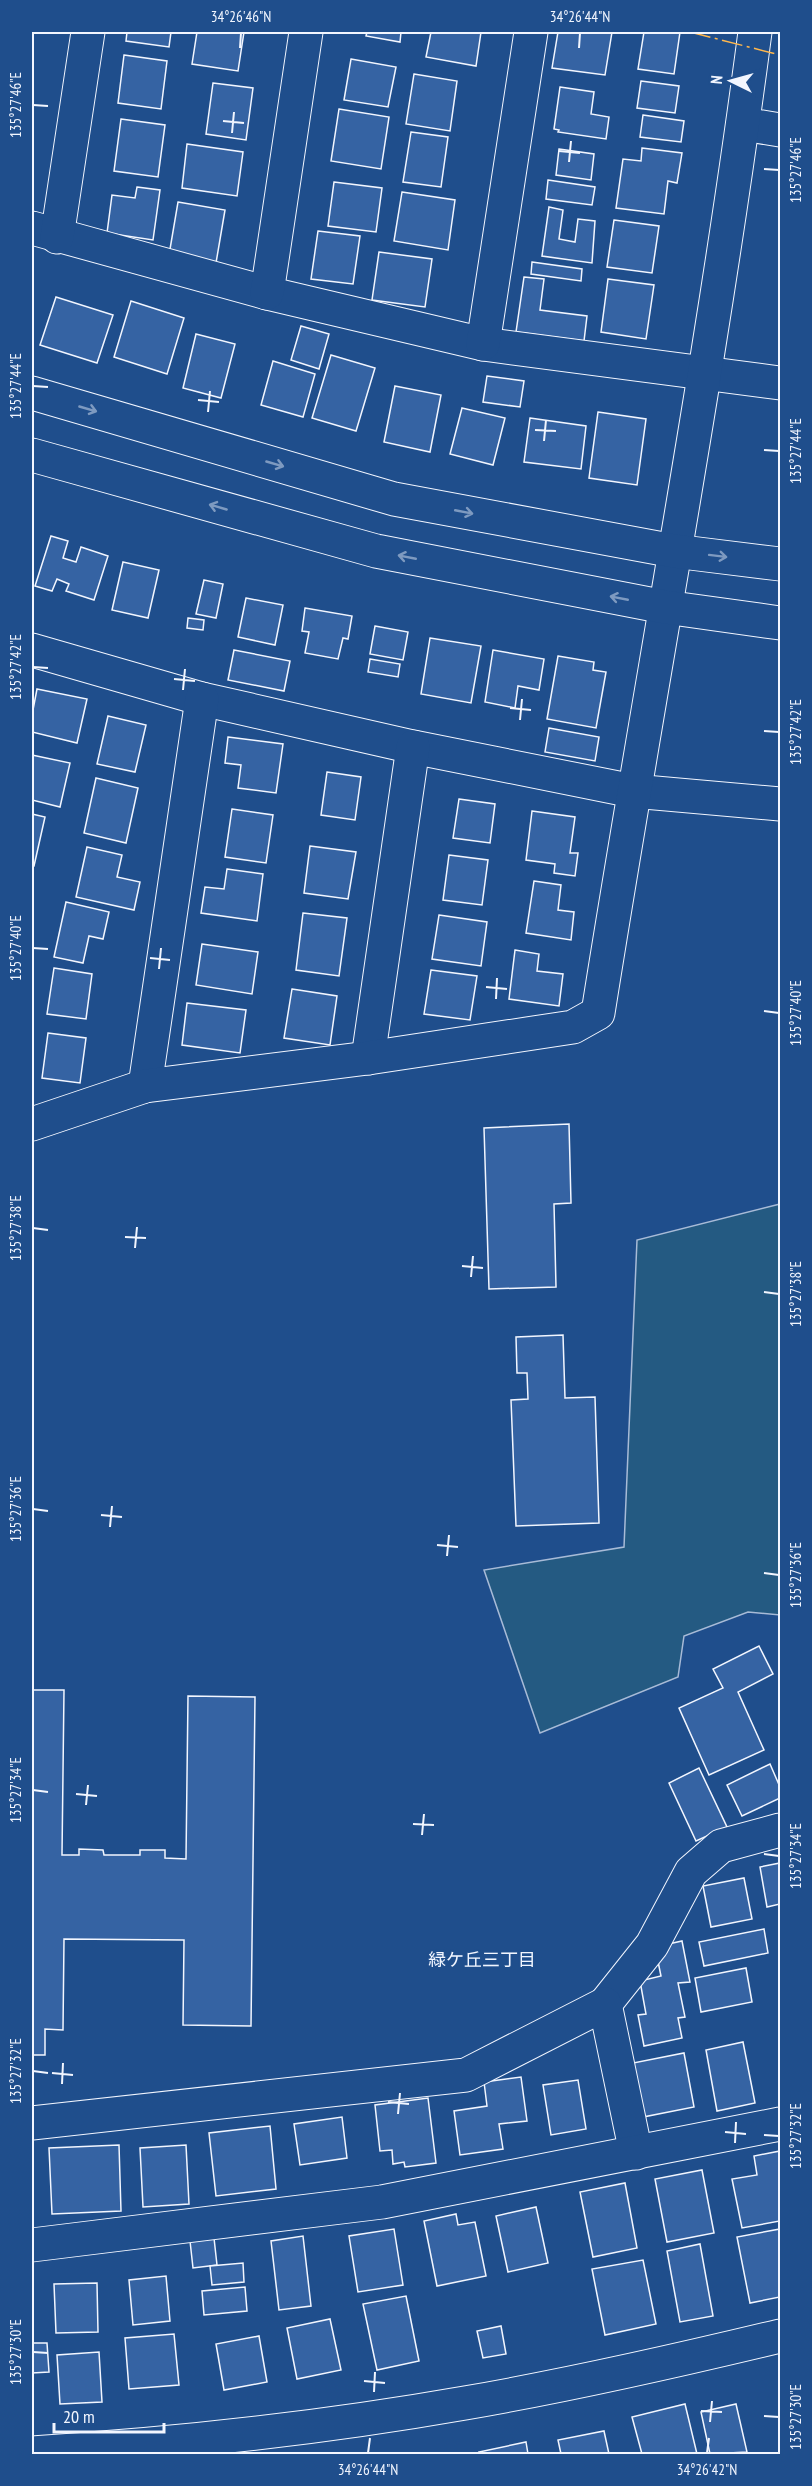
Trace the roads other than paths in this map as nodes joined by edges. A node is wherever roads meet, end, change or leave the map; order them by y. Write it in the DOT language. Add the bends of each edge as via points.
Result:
graph roads {
  1 [pos="88,32"];
  2 [pos="306,32"];
  3 [pos="531,32"];
  4 [pos="755,32"];
  5 [pos="743,124"];
  6 [pos="780,130"];
  7 [pos="44,233"];
  8 [pos="267,293"];
  9 [pos="483,344"];
  10 [pos="706,373"];
  11 [pos="780,383"];
  12 [pos="32,393"];
  13 [pos="32,455"];
  14 [pos="674,551"];
  15 [pos="780,564"];
  16 [pos="665,608"];
  17 [pos="780,623"];
  18 [pos="32,650"];
  19 [pos="202,699"];
  20 [pos="413,747"];
  21 [pos="633,791"];
  22 [pos="780,804"];
  23 [pos="368,1058"];
  24 [pos="145,1086"];
  25 [pos="32,1124"];
  26 [pos="780,1830"];
  27 [pos="605,2004"];
  28 [pos="32,2123"];
  29 [pos="780,2124"];
  30 [pos="636,2153"];
  31 [pos="32,2245"];
  32 [pos="780,2336"];
  33 [pos="292,2441"];
  34 [pos="32,2453"];
  1 -- 7 [label="street"];
  2 -- 8 [label="street"];
  3 -- 9 [label="street"];
  4 -- 5 [label="street"];
  5 -- 6 [label="street"];
  5 -- 10 [label="street"];
  7 -- 8 [label="street"];
  8 -- 9 [label="street"];
  9 -- 10 [label="street"];
  10 -- 11 [label="street"];
  10 -- 14 [label="street"];
  12 -- 14 [label="street, one-way" via="394,499"];
  16 -- 13 [label="street, one-way" via="376,551"];
  14 -- 15 [label="street, one-way"];
  14 -- 16 [label="street"];
  16 -- 17 [label="street"];
  16 -- 21 [label="street"];
  18 -- 19 [label="street"];
  19 -- 20 [label="street"];
  19 -- 24 [label="street"];
  20 -- 21 [label="street"];
  20 -- 23 [label="street"];
  21 -- 22 [label="street"];
  21 -- 23 [label="street" via="598,1013 573,1027"];
  23 -- 24 [label="street"];
  24 -- 25 [label="street"];
  26 -- 27 [label="street" via="722,1846 691,1872 652,1945"];
  27 -- 28 [label="street" via="466,2075"];
  27 -- 30 [label="street"];
  29 -- 30 [label="street"];
  30 -- 31 [label="street" via="382,2202"];
  32 -- 33 [label="street" via="627,2372"];
  33 -- 34 [label="street"];
}
